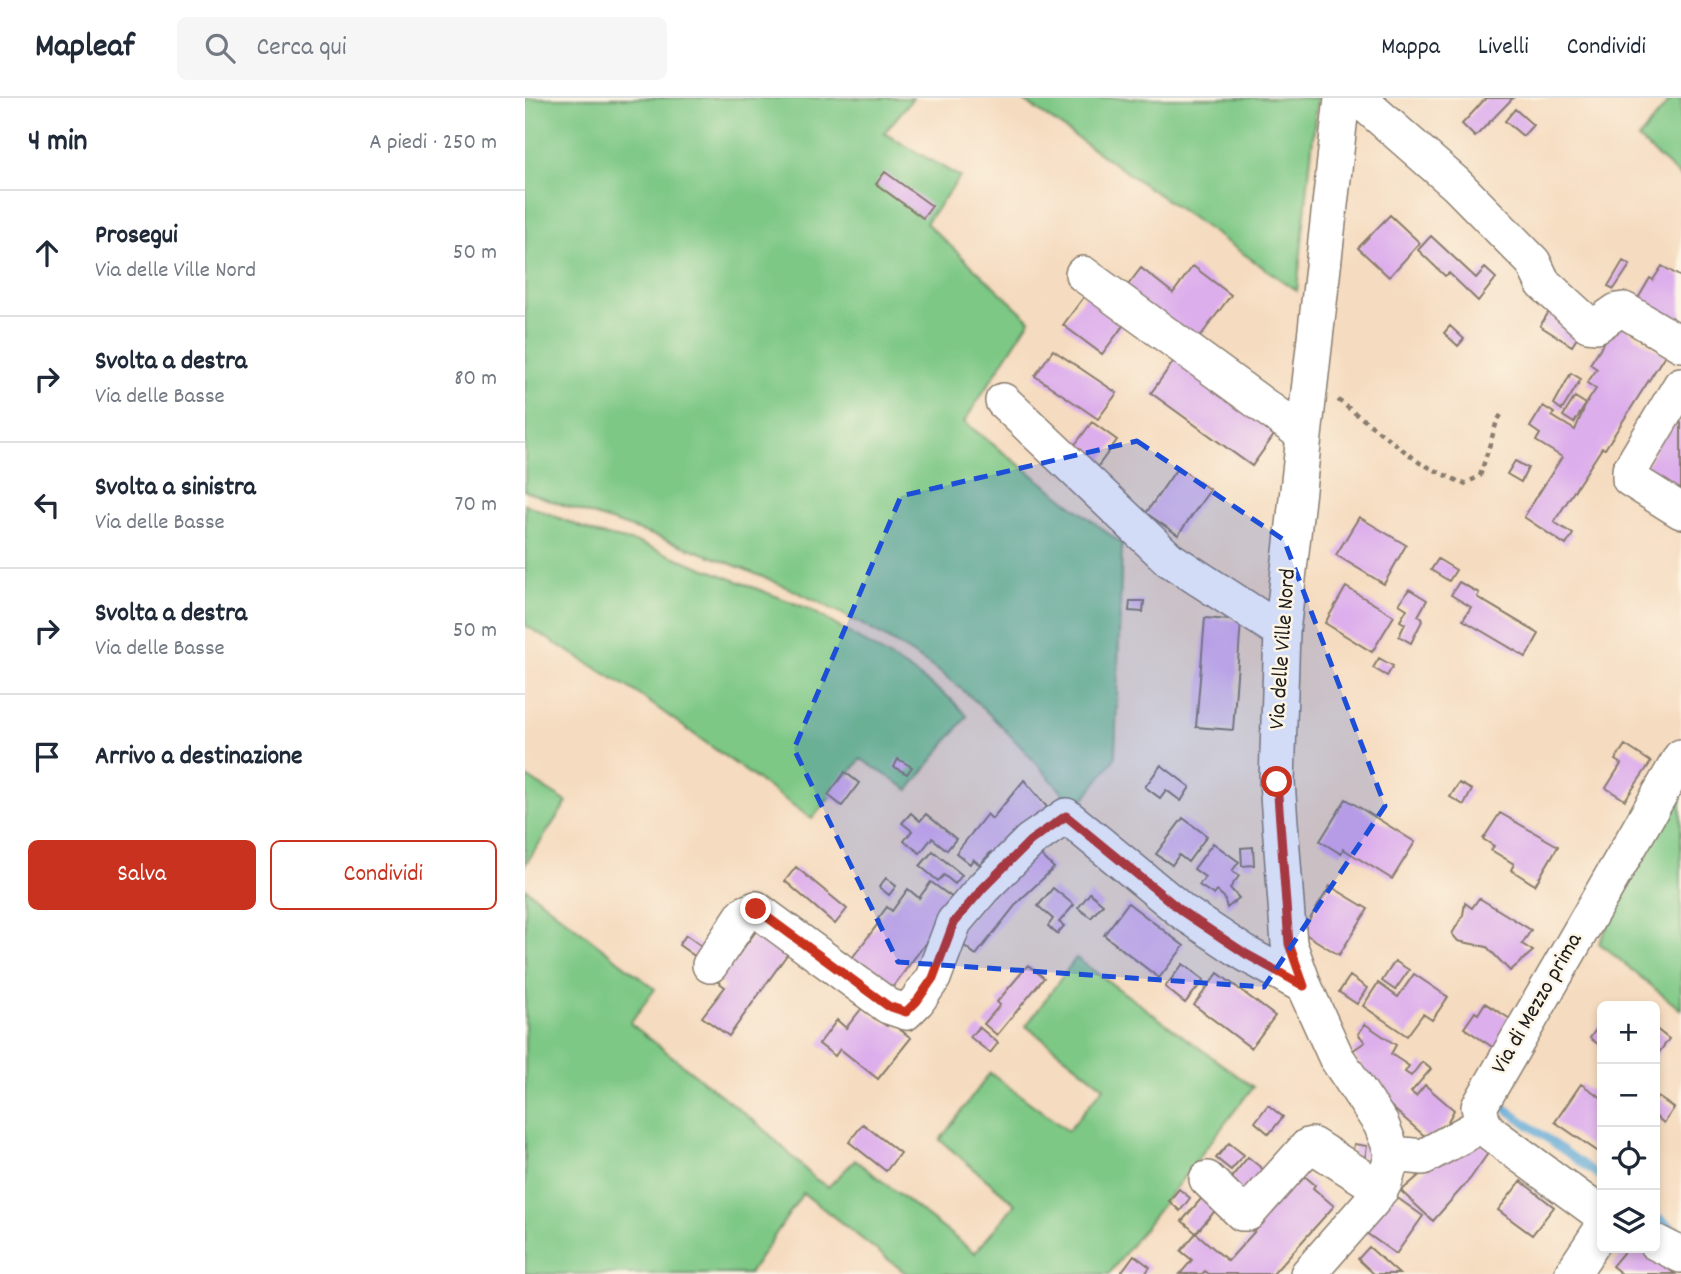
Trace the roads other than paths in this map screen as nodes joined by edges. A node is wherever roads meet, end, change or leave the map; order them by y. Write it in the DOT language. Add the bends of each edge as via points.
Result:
graph roads {
  1 [pos="1342,98"];
  2 [pos="1358,98"];
  3 [pos="1083,274"];
  4 [pos="1681,344"];
  5 [pos="1681,385"];
  6 [pos="1003,401"];
  7 [pos="1304,435"];
  8 [pos="1681,511"];
  9 [pos="1282,632"];
  10 [pos="1681,757"];
  11 [pos="710,965"];
  12 [pos="1304,986"];
  13 [pos="1483,1124"];
  14 [pos="1393,1154"];
  15 [pos="1207,1179"];
  16 [pos="1381,1189"];
  17 [pos="1597,1211"];
  18 [pos="1597,1236"];
  19 [pos="1660,1244"];
  20 [pos="1681,1255"];
  21 [pos="1308,1274"];
  22 [pos="1572,1274"];
  1 -- 7 [label="street, Via delle Ville Nord"];
  2 -- 4 [label="street" via="1456,184 1533,262 1543,283 1588,324 1597,325 1625,310"];
  3 -- 7 [label="street"];
  5 -- 8 [label="street" via="1630,470 1630,478"];
  6 -- 9 [label="street" via="1169,559"];
  7 -- 9 [label="street, Via delle Ville Nord"];
  9 -- 12 [label="street, Via delle Ville Nord" via="1278,804 1289,944"];
  10 -- 13 [label="street, Via di Mezzo prima" via="1479,1107"];
  11 -- 12 [label="street" via="744,914 756,909 888,1006 906,1012 933,978 954,922 1030,841 1066,816 1183,912"];
  12 -- 14 [label="street, Via delle Ville Nord" via="1336,1057 1381,1124"];
  13 -- 14 [label="street" via="1423,1157"];
  13 -- 17 [label="street"];
  14 -- 16 [label="street"];
  15 -- 16 [label="street" via="1248,1213 1312,1145"];
  16 -- 21 [label="street"];
  18 -- 22 [label="street"];
  19 -- 20 [label="street"];
}
